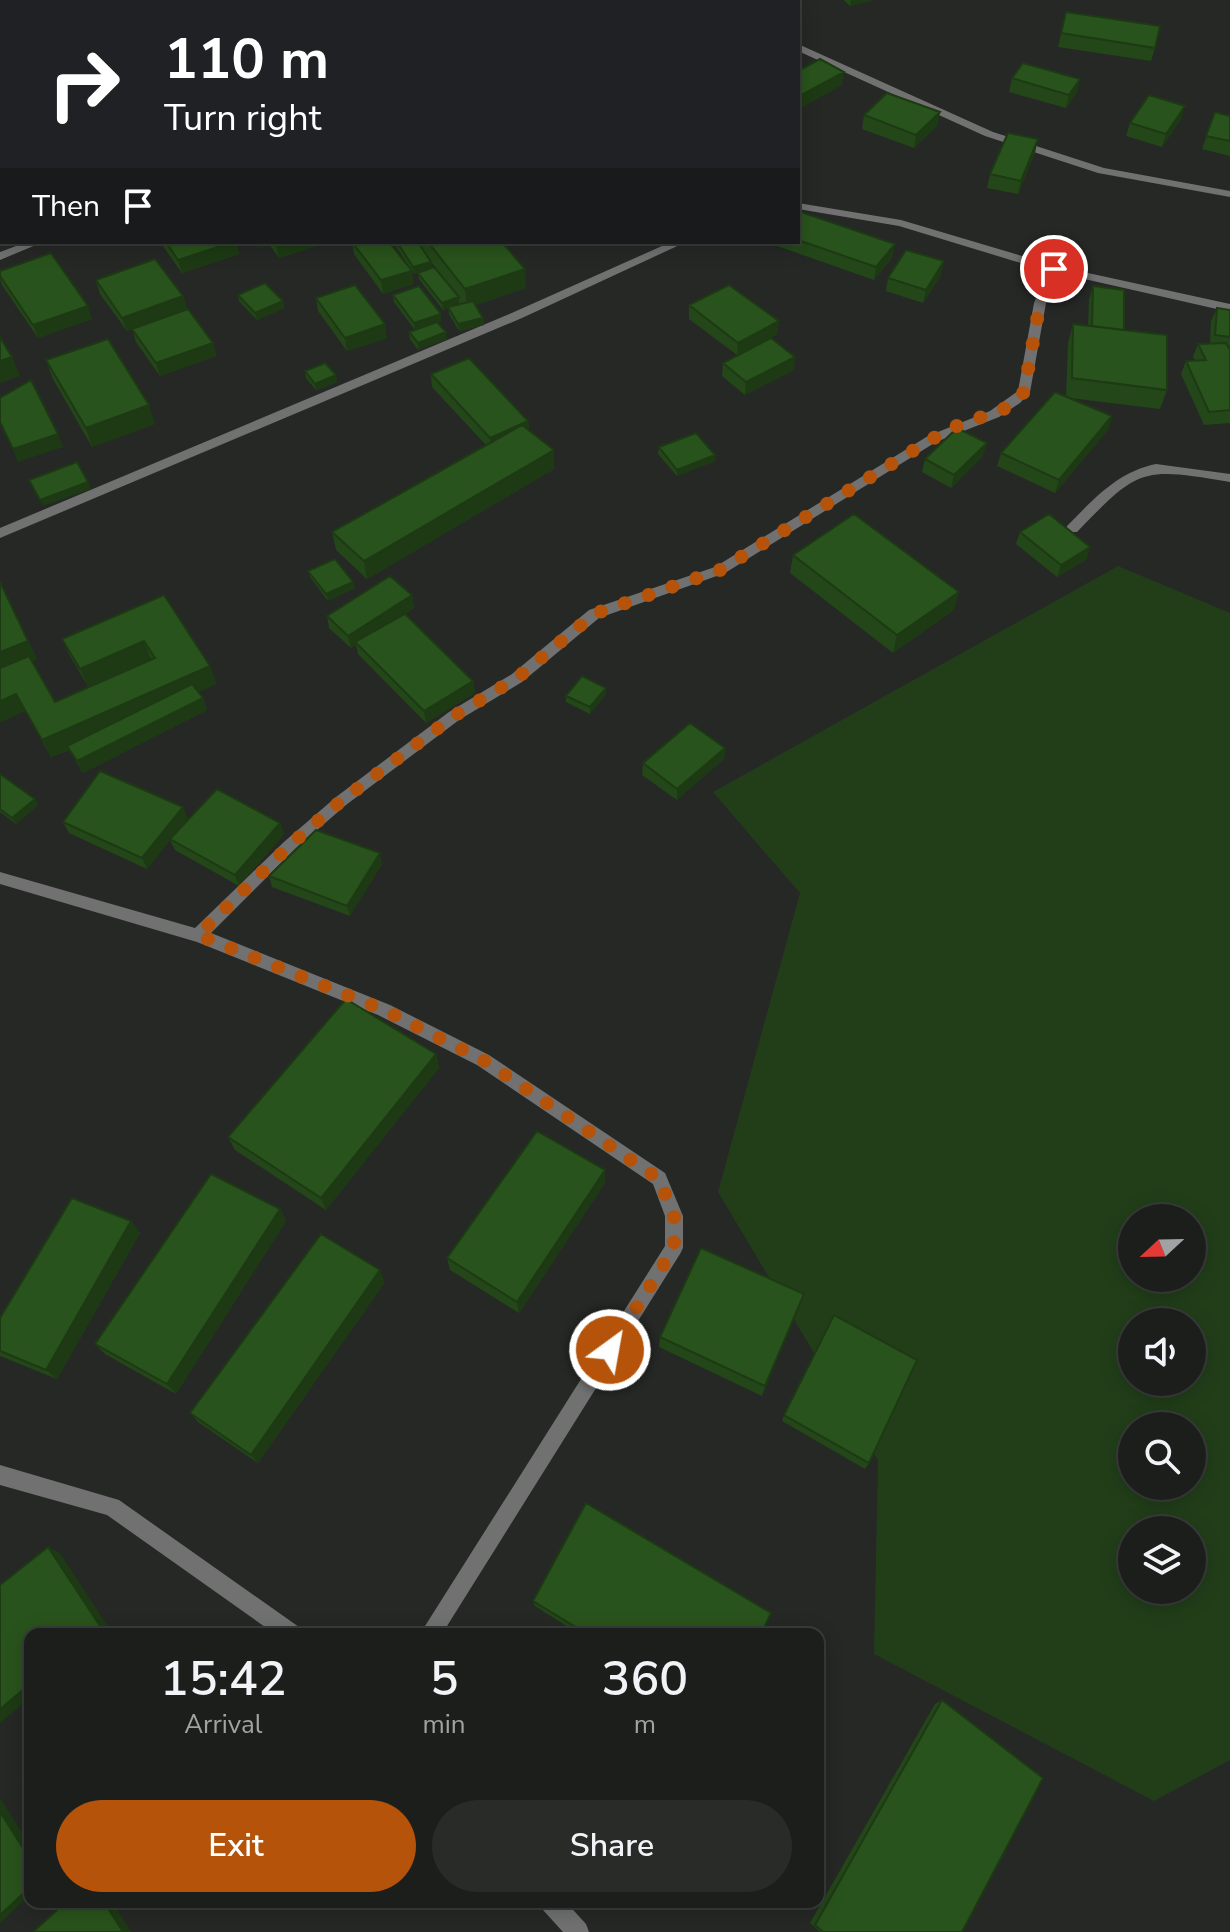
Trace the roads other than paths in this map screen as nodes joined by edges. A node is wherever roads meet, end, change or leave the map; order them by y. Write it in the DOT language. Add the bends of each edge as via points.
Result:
graph roads {
  1 [pos="800,48"];
  2 [pos="1230,194"];
  3 [pos="800,206"];
  4 [pos="32,244"];
  5 [pos="676,244"];
  6 [pos="0,256"];
  7 [pos="1054,269"];
  8 [pos="1230,308"];
  9 [pos="1230,478"];
  10 [pos="1072,529"];
  11 [pos="0,533"];
  12 [pos="0,878"];
  13 [pos="198,935"];
  14 [pos="0,1475"];
  15 [pos="283,1628"];
  16 [pos="434,1628"];
  17 [pos="556,1908"];
  18 [pos="578,1932"];
  1 -- 2 [label="street" via="989,134 1102,171"];
  3 -- 7 [label="street" via="901,223"];
  4 -- 6 [label="street"];
  5 -- 11 [label="street"];
  7 -- 8 [label="street"];
  7 -- 13 [label="street" via="1040,303 1024,392 1009,407 932,439 720,570 594,614 517,678 454,716 341,801"];
  9 -- 10 [label="street" via="1171,467 1141,469 1122,478"];
  12 -- 13 [label="street"];
  13 -- 16 [label="street" via="384,1010 483,1060 659,1179 674,1216 674,1248"];
  14 -- 15 [label="street" via="112,1507"];
  17 -- 18 [label="street"];
}
